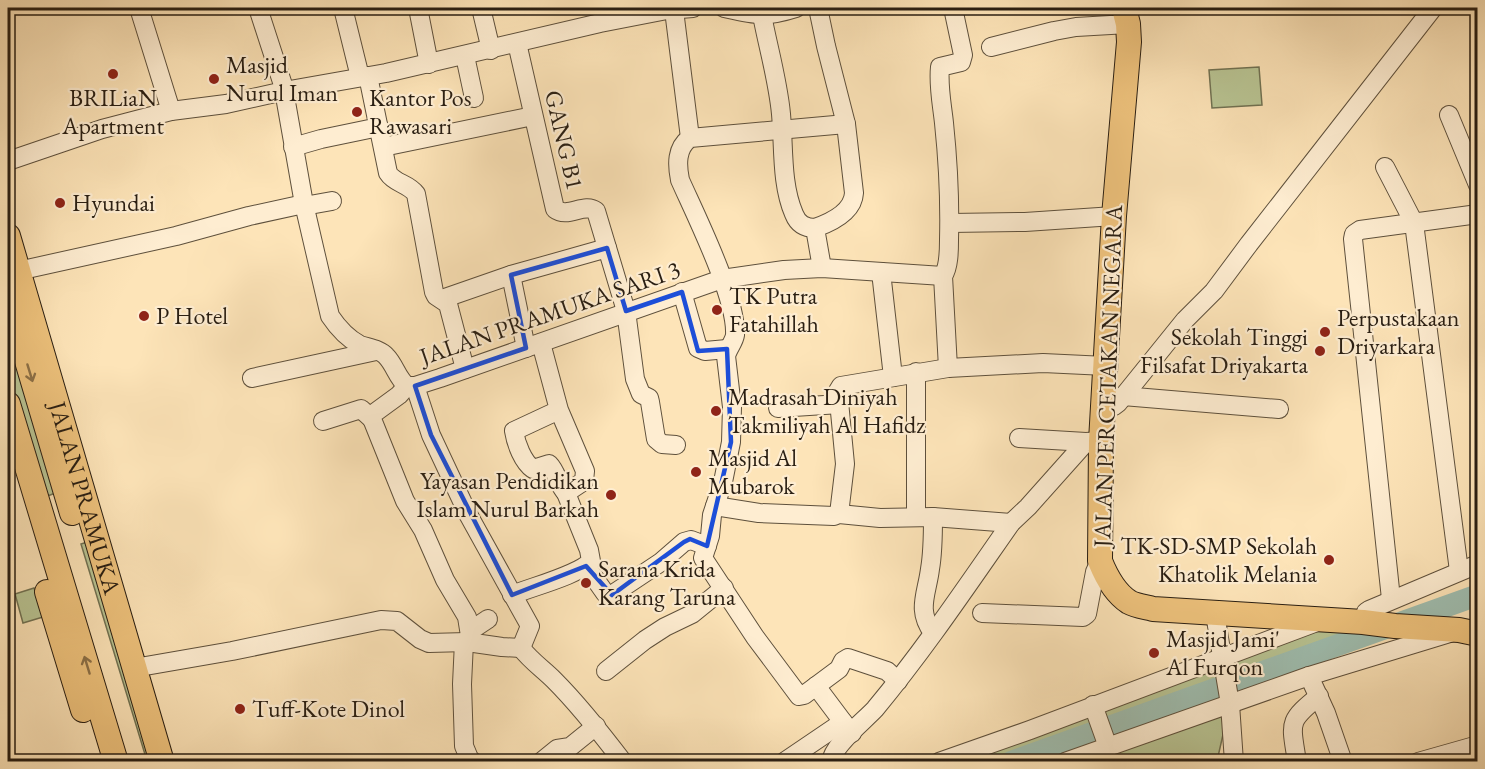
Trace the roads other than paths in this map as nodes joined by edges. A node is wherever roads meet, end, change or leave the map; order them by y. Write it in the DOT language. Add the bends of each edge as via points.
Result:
graph roads {
  1 [pos="139,8"];
  2 [pos="258,8"];
  3 [pos="343,8"];
  4 [pos="418,8"];
  5 [pos="481,8"];
  6 [pos="693,8"];
  7 [pos="724,8"];
  8 [pos="796,8"];
  9 [pos="818,8"];
  10 [pos="953,8"];
  11 [pos="1432,8"];
  12 [pos="669,9"];
  13 [pos="762,15"];
  14 [pos="1126,16"];
  15 [pos="517,43"];
  16 [pos="991,47"];
  17 [pos="491,50"];
  18 [pos="465,56"];
  19 [pos="429,64"];
  20 [pos="364,77"];
  21 [pos="284,91"];
  22 [pos="474,98"];
  23 [pos="171,111"];
  24 [pos="1449,115"];
  25 [pos="533,116"];
  26 [pos="846,124"];
  27 [pos="378,125"];
  28 [pos="782,130"];
  29 [pos="690,138"];
  30 [pos="294,147"];
  31 [pos="383,147"];
  32 [pos="8,161"];
  33 [pos="1385,167"];
  34 [pos="1478,185"];
  35 [pos="332,201"];
  36 [pos="304,205"];
  37 [pos="1478,214"];
  38 [pos="1114,216"];
  39 [pos="950,223"];
  40 [pos="1414,223"];
  41 [pos="815,228"];
  42 [pos="8,236"];
  43 [pos="607,248"];
  44 [pos="822,268"];
  45 [pos="18,271"];
  46 [pos="880,272"];
  47 [pos="511,275"];
  48 [pos="943,276"];
  49 [pos="722,279"];
  50 [pos="682,292"];
  51 [pos="8,297"];
  52 [pos="442,299"];
  53 [pos="626,311"];
  54 [pos="534,345"];
  55 [pos="727,349"];
  56 [pos="376,351"];
  57 [pos="1106,366"];
  58 [pos="948,368"];
  59 [pos="465,369"];
  60 [pos="916,372"];
  61 [pos="893,376"];
  62 [pos="252,378"];
  63 [pos="411,386"];
  64 [pos="1113,403"];
  65 [pos="8,404"];
  66 [pos="840,404"];
  67 [pos="778,408"];
  68 [pos="1279,409"];
  69 [pos="559,410"];
  70 [pos="372,419"];
  71 [pos="323,421"];
  72 [pos="1019,438"];
  73 [pos="1094,441"];
  74 [pos="676,445"];
  75 [pos="8,457"];
  76 [pos="566,492"];
  77 [pos="715,506"];
  78 [pos="839,514"];
  79 [pos="925,517"];
  80 [pos="1011,523"];
  81 [pos="707,546"];
  82 [pos="42,548"];
  83 [pos="1100,561"];
  84 [pos="1478,564"];
  85 [pos="586,566"];
  86 [pos="1459,571"];
  87 [pos="724,588"];
  88 [pos="512,595"];
  89 [pos="1391,599"];
  90 [pos="982,613"];
  91 [pos="1215,614"];
  92 [pos="488,619"];
  93 [pos="1321,620"];
  94 [pos="1373,623"];
  95 [pos="1468,632"];
  96 [pos="933,633"];
  97 [pos="468,638"];
  98 [pos="521,648"];
  99 [pos="1223,664"];
  100 [pos="134,668"];
  101 [pos="606,671"];
  102 [pos="1309,676"];
  103 [pos="898,681"];
  104 [pos="816,686"];
  105 [pos="1319,696"];
  106 [pos="1229,701"];
  107 [pos="1094,708"];
  108 [pos="596,726"];
  109 [pos="848,728"];
  110 [pos="1107,744"];
  111 [pos="1478,745"];
  112 [pos="466,760"];
  113 [pos="1426,760"];
  114 [pos="99,762"];
  115 [pos="116,762"];
  116 [pos="147,762"];
  117 [pos="162,762"];
  118 [pos="541,762"];
  119 [pos="623,762"];
  120 [pos="784,762"];
  121 [pos="831,762"];
  122 [pos="939,762"];
  123 [pos="1065,762"];
  124 [pos="1234,762"];
  125 [pos="1297,762"];
  126 [pos="1343,762"];
  1 -- 23 [label="street"];
  2 -- 21 [label="street, JALAN PRAMUKA SARI 3"];
  3 -- 20 [label="street"];
  4 -- 19 [label="street"];
  5 -- 17 [label="street"];
  6 -- 12 [label="street"];
  7 -- 13 [label="street"];
  8 -- 13 [label="street"];
  9 -- 26 [label="street"];
  10 -- 39 [label="street" via="963,55 961,62 940,68 939,92"];
  11 -- 64 [label="street" via="1214,291"];
  12 -- 15 [label="street"];
  12 -- 29 [label="street"];
  13 -- 28 [label="street"];
  14 -- 16 [label="street"];
  14 -- 38 [label="main road, JALAN PERCETAKAN NEGARA" via="1129,42"];
  15 -- 17 [label="street"];
  15 -- 25 [label="street, GANG B1"];
  17 -- 18 [label="street"];
  18 -- 19 [label="street"];
  18 -- 22 [label="street"];
  19 -- 20 [label="street"];
  20 -- 21 [label="street"];
  20 -- 27 [label="street"];
  21 -- 23 [label="street"];
  21 -- 30 [label="street, JALAN PRAMUKA SARI 3"];
  23 -- 32 [label="street" via="102,129"];
  24 -- 34 [label="street"];
  25 -- 31 [label="street"];
  25 -- 43 [label="street, GANG B1" via="555,209 564,213 593,208"];
  26 -- 28 [label="street"];
  26 -- 41 [label="street" via="854,201 842,214"];
  27 -- 30 [label="street"];
  27 -- 31 [label="street"];
  28 -- 29 [label="street"];
  28 -- 41 [label="street" via="786,183 794,215 802,225"];
  29 -- 49 [label="street" via="680,148 677,168"];
  30 -- 36 [label="street, JALAN PRAMUKA SARI 3"];
  31 -- 52 [label="street" via="391,178 407,184 416,194 434,292"];
  33 -- 40 [label="street"];
  35 -- 36 [label="street"];
  36 -- 45 [label="street"];
  36 -- 56 [label="street, JALAN PRAMUKA SARI 3" via="330,316 351,340"];
  37 -- 40 [label="street"];
  38 -- 39 [label="street"];
  38 -- 57 [label="main road, JALAN PERCETAKAN NEGARA"];
  39 -- 48 [label="street"];
  40 -- 86 [label="street"];
  40 -- 89 [label="street" via="1360,230 1353,239"];
  41 -- 44 [label="street"];
  42 -- 45 [label="main road, JALAN PRAMUKA"];
  43 -- 47 [label="street"];
  43 -- 53 [label="street, GANG B1"];
  44 -- 46 [label="street, JALAN PRAMUKA SARI 3"];
  44 -- 49 [label="street, JALAN PRAMUKA SARI 3"];
  45 -- 100 [label="main road, JALAN PRAMUKA"];
  46 -- 48 [label="street, JALAN PRAMUKA SARI 3"];
  46 -- 61 [label="street"];
  47 -- 52 [label="street"];
  47 -- 54 [label="street"];
  48 -- 58 [label="street"];
  49 -- 50 [label="street, JALAN PRAMUKA SARI 3"];
  49 -- 55 [label="street" via="735,327 735,338"];
  50 -- 53 [label="street, JALAN PRAMUKA SARI 3"];
  50 -- 55 [label="street" via="698,348"];
  51 -- 116 [label="main road, JALAN PRAMUKA, one-way"];
  52 -- 59 [label="street" via="451,312"];
  53 -- 54 [label="street, JALAN PRAMUKA SARI 3"];
  53 -- 74 [label="street, GANG B1" via="635,379 641,394 650,399 655,436 662,444"];
  54 -- 59 [label="street, JALAN PRAMUKA SARI 3"];
  54 -- 69 [label="street"];
  55 -- 77 [label="street" via="731,442"];
  56 -- 62 [label="street"];
  56 -- 63 [label="street, JALAN PRAMUKA SARI 3" via="387,357 401,381"];
  57 -- 58 [label="street" via="1043,363"];
  57 -- 64 [label="main road, JALAN PERCETAKAN NEGARA"];
  58 -- 60 [label="street"];
  59 -- 63 [label="street, JALAN PRAMUKA SARI 3"];
  60 -- 61 [label="street"];
  60 -- 79 [label="street"];
  61 -- 66 [label="street" via="841,386"];
  63 -- 70 [label="street" via="373,414"];
  63 -- 88 [label="street" via="430,435"];
  64 -- 68 [label="street"];
  64 -- 73 [label="main road, JALAN PERCETAKAN NEGARA"];
  65 -- 82 [label="main road, JALAN PRAMUKA"];
  66 -- 67 [label="street"];
  66 -- 78 [label="street" via="845,464"];
  69 -- 76 [label="street" via="585,471 584,481"];
  69 -- 76 [label="street" via="514,431 528,466 533,469 549,464"];
  70 -- 71 [label="street" via="361,409"];
  70 -- 97 [label="street" via="405,501 467,617"];
  72 -- 73 [label="street"];
  73 -- 80 [label="street"];
  73 -- 83 [label="main road, JALAN PERCETAKAN NEGARA"];
  75 -- 82 [label="main road, JALAN PRAMUKA"];
  76 -- 85 [label="street" via="591,557"];
  77 -- 78 [label="street" via="759,513"];
  77 -- 81 [label="street"];
  78 -- 79 [label="street"];
  79 -- 80 [label="street"];
  79 -- 96 [label="street" via="930,570 923,607"];
  80 -- 96 [label="street"];
  81 -- 85 [label="street" via="691,540 684,542 610,596"];
  81 -- 87 [label="street" via="704,561"];
  82 -- 114 [label="main road, JALAN PRAMUKA"];
  115 -- 82 [label="main road, JALAN PRAMUKA, one-way"];
  83 -- 90 [label="street" via="1083,617"];
  83 -- 91 [label="main road, JALAN PERCETAKAN NEGARA" via="1110,580 1130,602 1153,609"];
  84 -- 86 [label="street"];
  85 -- 88 [label="street"];
  86 -- 89 [label="street"];
  87 -- 101 [label="street"];
  87 -- 104 [label="street" via="796,692 802,695"];
  88 -- 98 [label="street" via="530,626"];
  89 -- 94 [label="street" via="1366,612"];
  91 -- 93 [label="main road, JALAN PERCETAKAN NEGARA"];
  91 -- 99 [label="street"];
  92 -- 97 [label="street"];
  93 -- 94 [label="main road, JALAN PERCETAKAN NEGARA"];
  93 -- 99 [label="street"];
  94 -- 95 [label="main road, JALAN PERCETAKAN NEGARA"];
  95 -- 102 [label="street"];
  96 -- 103 [label="street"];
  97 -- 98 [label="street"];
  97 -- 100 [label="street" via="429,643 397,621 381,620"];
  97 -- 112 [label="street" via="462,684"];
  98 -- 108 [label="street"];
  99 -- 106 [label="street"];
  99 -- 107 [label="street"];
  100 -- 117 [label="main road, JALAN PRAMUKA"];
  102 -- 105 [label="street"];
  102 -- 106 [label="street"];
  103 -- 104 [label="street" via="887,671 848,658"];
  103 -- 109 [label="street"];
  104 -- 109 [label="street"];
  105 -- 125 [label="street" via="1298,713 1293,724"];
  105 -- 126 [label="street"];
  106 -- 110 [label="street"];
  106 -- 124 [label="street"];
  107 -- 110 [label="street"];
  107 -- 122 [label="street"];
  108 -- 118 [label="street" via="570,747 557,749"];
  108 -- 119 [label="street"];
  109 -- 120 [label="street"];
  109 -- 121 [label="street"];
  110 -- 123 [label="street"];
  111 -- 113 [label="street"];
}
